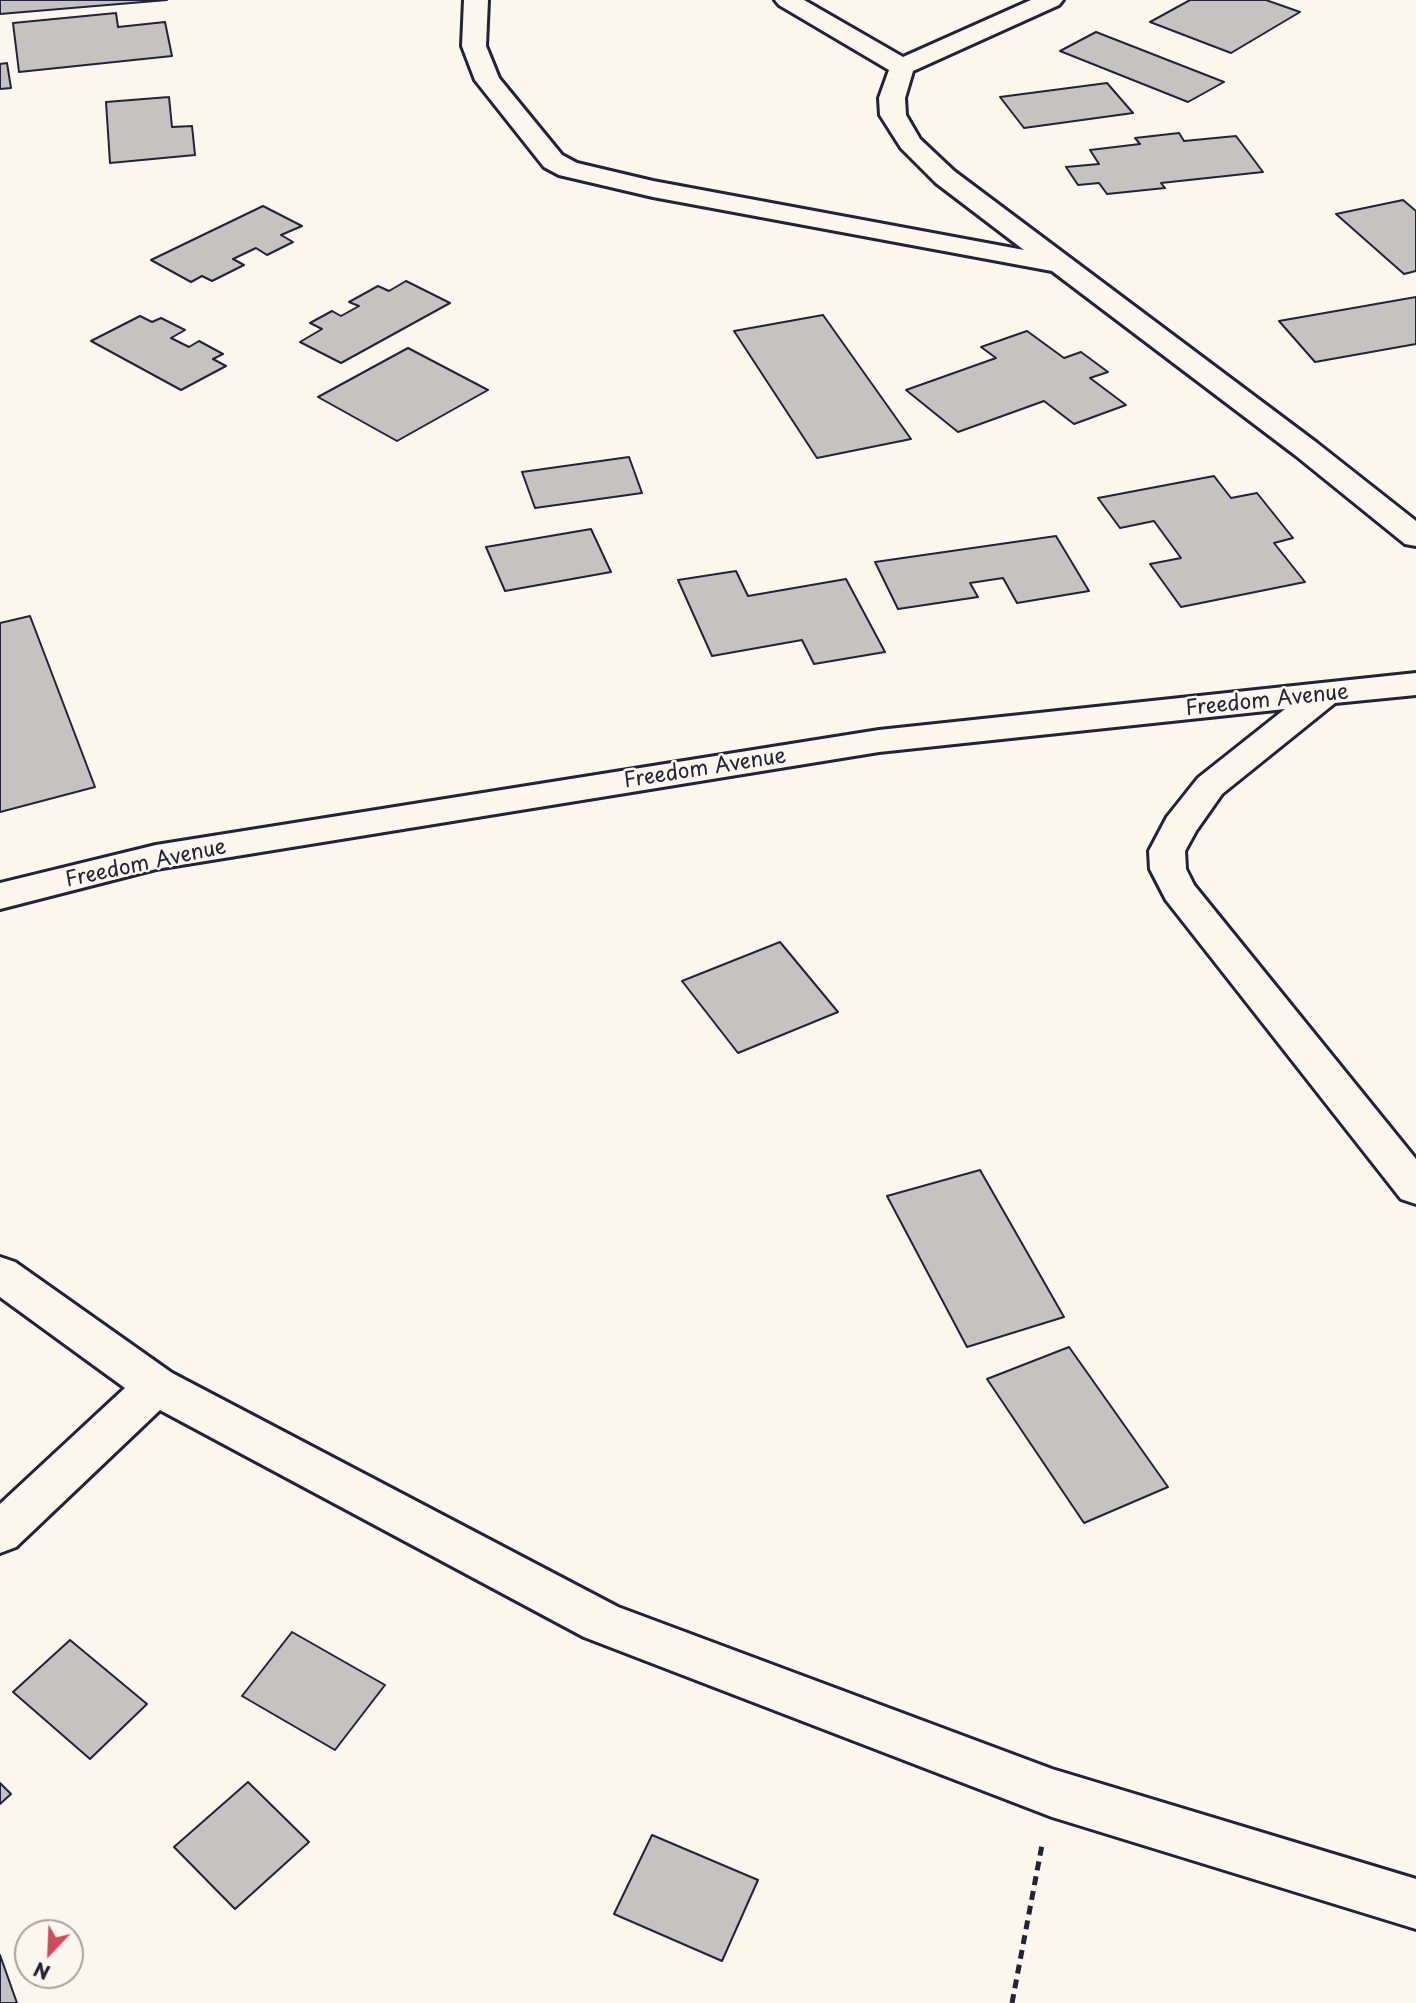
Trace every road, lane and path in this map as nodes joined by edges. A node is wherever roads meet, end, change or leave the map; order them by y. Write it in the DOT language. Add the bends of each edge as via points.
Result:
graph roads {
  1 [pos="476,0"];
  2 [pos="787,0"];
  3 [pos="1051,0"];
  4 [pos="902,67"];
  5 [pos="1060,265"];
  6 [pos="1416,537"];
  7 [pos="1416,684"];
  8 [pos="1324,695"];
  9 [pos="0,896"];
  10 [pos="1416,1188"];
  11 [pos="0,1274"];
  12 [pos="156,1385"];
  13 [pos="0,1533"];
  14 [pos="1052,1793"];
  15 [pos="1416,1904"];
  16 [pos="1012,2003"];
  1 -- 5 [label="street" via="474,46 487,80 553,161 568,169"];
  2 -- 4 [label="street"];
  3 -- 4 [label="street"];
  4 -- 5 [label="street" via="892,98 893,115 910,143 945,177"];
  5 -- 6 [label="street"];
  7 -- 8 [label="street, Freedom Avenue"];
  8 -- 9 [label="street, Freedom Avenue" via="879,741 156,858"];
  8 -- 10 [label="street" via="1210,786 1167,850 1168,869 1179,891"];
  11 -- 12 [label="street"];
  12 -- 13 [label="street"];
  12 -- 14 [label="street" via="601,1622"];
  14 -- 15 [label="street"];
  14 -- 16 [label="path"];
}
